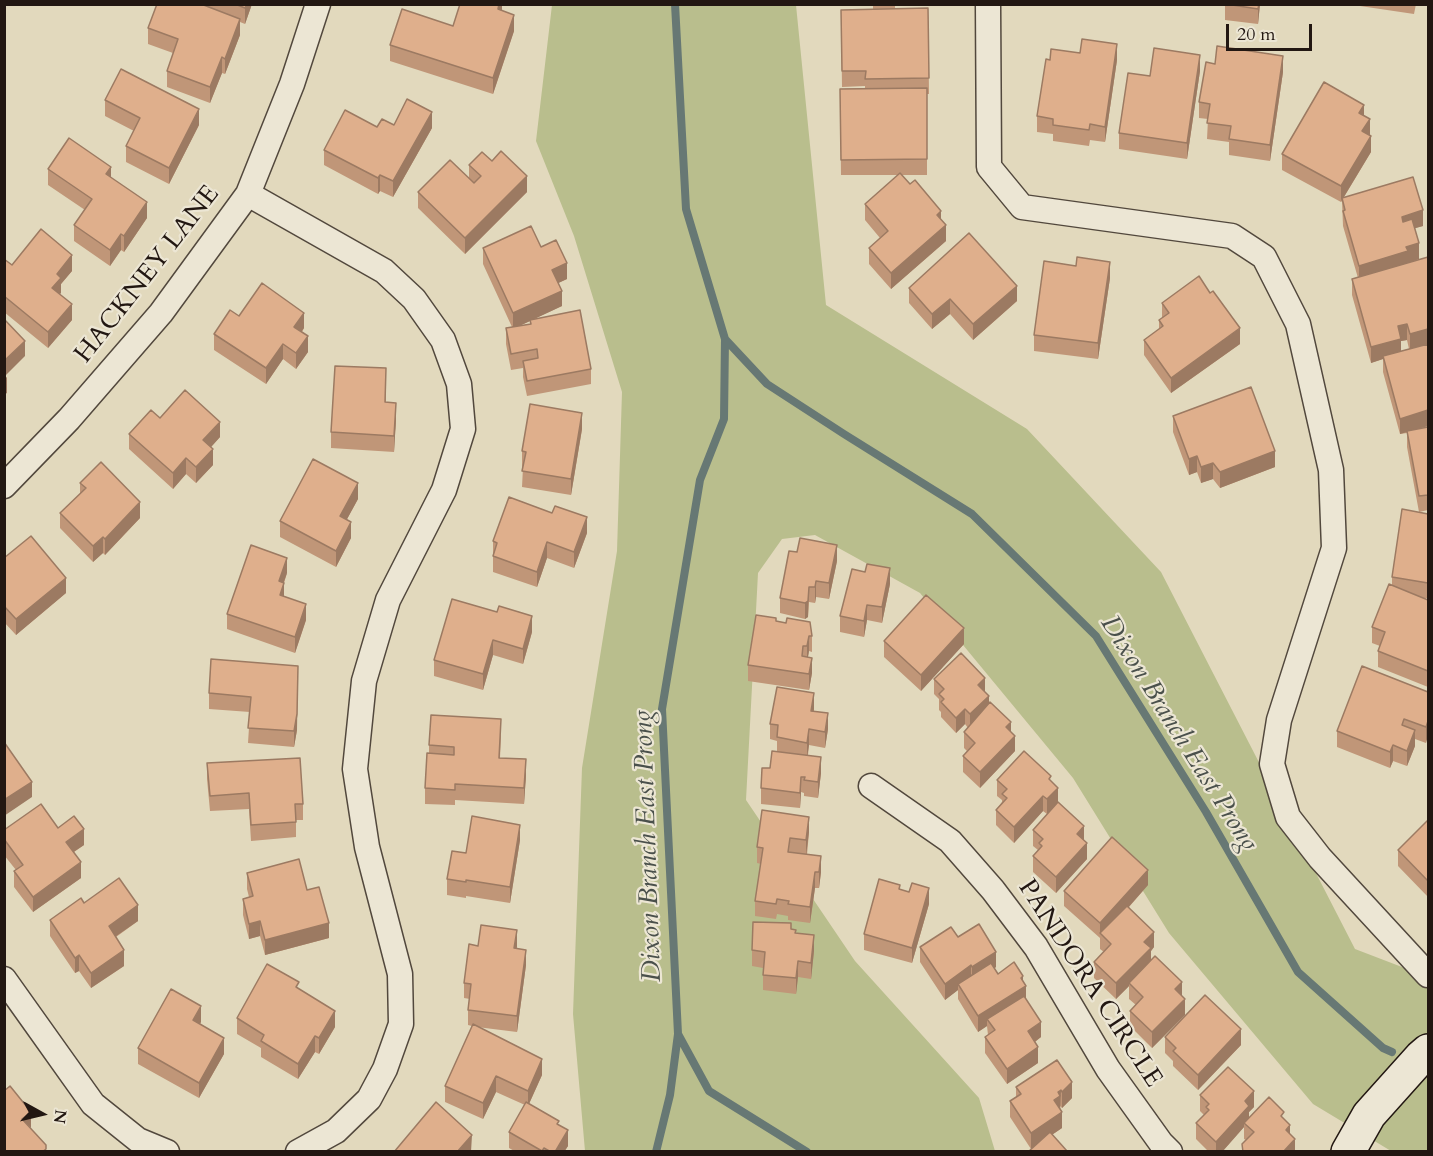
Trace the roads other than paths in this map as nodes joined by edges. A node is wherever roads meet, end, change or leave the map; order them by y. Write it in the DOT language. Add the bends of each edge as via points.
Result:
graph roads {
  1 [pos="318,4"];
  2 [pos="988,4"];
  3 [pos="248,194"];
  4 [pos="4,486"];
  5 [pos="871,786"];
  6 [pos="1428,975"];
  7 [pos="4,979"];
  8 [pos="1428,1051"];
  9 [pos="167,1152"];
  10 [pos="298,1152"];
  11 [pos="1170,1152"];
  12 [pos="1348,1152"];
  1 -- 3 [label="street, HACKNEY LANE" via="292,84"];
  2 -- 6 [label="street" via="989,167 1022,207 1232,236 1264,257 1298,324 1331,470 1334,548 1279,720 1272,765 1288,817 1320,858"];
  3 -- 4 [label="street, HACKNEY LANE" via="161,314"];
  3 -- 10 [label="street" via="384,271 414,300 443,340 459,384 463,429 444,489 388,600 364,681 355,769 367,846 400,974 401,1024 369,1099 336,1131"];
  5 -- 11 [label="street, PANDORA CIRCLE" via="950,841 993,890 1036,947 1108,1069"];
  7 -- 9 [label="street" via="93,1104 138,1140"];
  8 -- 12 [label="street" via="1369,1115"];
}
